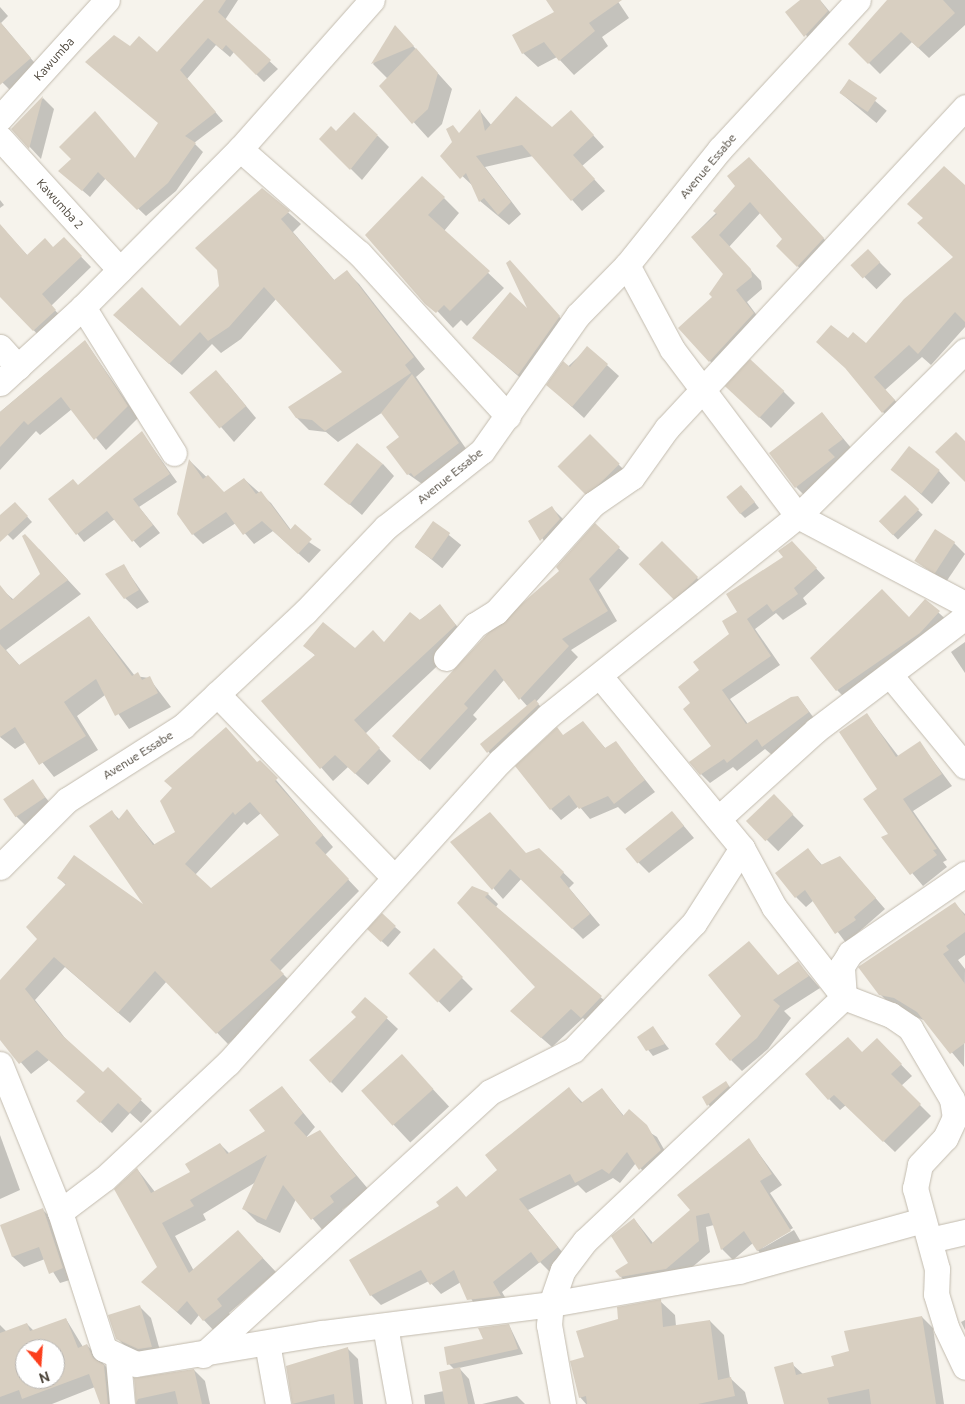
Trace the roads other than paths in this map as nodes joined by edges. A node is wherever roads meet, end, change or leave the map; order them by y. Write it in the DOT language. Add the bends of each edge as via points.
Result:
graph roads {
  1 [pos="108,0"];
  2 [pos="372,0"];
  3 [pos="858,0"];
  4 [pos="965,107"];
  5 [pos="0,118"];
  6 [pos="0,138"];
  7 [pos="240,149"];
  8 [pos="627,265"];
  9 [pos="120,270"];
  10 [pos="83,307"];
  11 [pos="0,347"];
  12 [pos="965,351"];
  13 [pos="9,375"];
  14 [pos="703,394"];
  15 [pos="508,416"];
  16 [pos="174,452"];
  17 [pos="798,516"];
  18 [pos="965,604"];
  19 [pos="965,616"];
  20 [pos="446,658"];
  21 [pos="599,675"];
  22 [pos="890,675"];
  23 [pos="217,694"];
  24 [pos="965,766"];
  25 [pos="719,818"];
  26 [pos="742,848"];
  27 [pos="0,867"];
  28 [pos="965,874"];
  29 [pos="393,876"];
  30 [pos="844,996"];
  31 [pos="0,1064"];
  32 [pos="954,1084"];
  33 [pos="6,1101"];
  34 [pos="60,1212"];
  35 [pos="926,1230"];
  36 [pos="965,1232"];
  37 [pos="551,1304"];
  38 [pos="385,1326"];
  39 [pos="267,1343"];
  40 [pos="203,1355"];
  41 [pos="118,1359"];
  42 [pos="965,1367"];
  43 [pos="122,1404"];
  44 [pos="278,1404"];
  45 [pos="399,1404"];
  46 [pos="563,1404"];
  1 -- 5 [label="street, Kawumba"];
  2 -- 7 [label="street"];
  3 -- 8 [label="street, Avenue Essabe" via="720,148"];
  4 -- 14 [label="street"];
  6 -- 9 [label="street, Kawumba 2"];
  7 -- 9 [label="street"];
  7 -- 15 [label="street" via="359,253"];
  8 -- 14 [label="street" via="672,350"];
  8 -- 15 [label="street, Avenue Essabe" via="578,315"];
  9 -- 10 [label="street"];
  10 -- 13 [label="street"];
  10 -- 16 [label="street"];
  11 -- 13 [label="street"];
  12 -- 17 [label="street"];
  14 -- 17 [label="street"];
  14 -- 20 [label="street" via="668,428 632,476 593,504 496,612 475,624"];
  15 -- 23 [label="street, Avenue Essabe" via="482,451 386,527"];
  17 -- 18 [label="street"];
  17 -- 21 [label="street"];
  19 -- 22 [label="street"];
  21 -- 25 [label="street"];
  21 -- 29 [label="street" via="500,761"];
  22 -- 24 [label="street"];
  22 -- 25 [label="street" via="816,730"];
  23 -- 27 [label="street, Avenue Essabe" via="159,744 67,800"];
  23 -- 29 [label="street"];
  25 -- 26 [label="street"];
  26 -- 30 [label="street" via="774,907"];
  26 -- 40 [label="street" via="694,923 573,1050 490,1092"];
  28 -- 30 [label="street" via="850,953 842,966"];
  29 -- 34 [label="street" via="228,1062 105,1178"];
  30 -- 32 [label="street" via="890,1015 910,1028"];
  30 -- 37 [label="street" via="585,1241 563,1270"];
  31 -- 33 [label="street"];
  32 -- 35 [label="street" via="955,1118 945,1138 920,1165 915,1188"];
  33 -- 34 [label="street"];
  34 -- 41 [label="street" via="104,1349"];
  35 -- 36 [label="street"];
  35 -- 37 [label="street" via="739,1271"];
  35 -- 42 [label="street" via="946,1327"];
  37 -- 38 [label="street"];
  37 -- 46 [label="street" via="549,1325"];
  38 -- 39 [label="street"];
  38 -- 45 [label="street"];
  39 -- 40 [label="street"];
  39 -- 44 [label="street"];
  40 -- 41 [label="street" via="136,1364"];
  41 -- 43 [label="street"];
}
